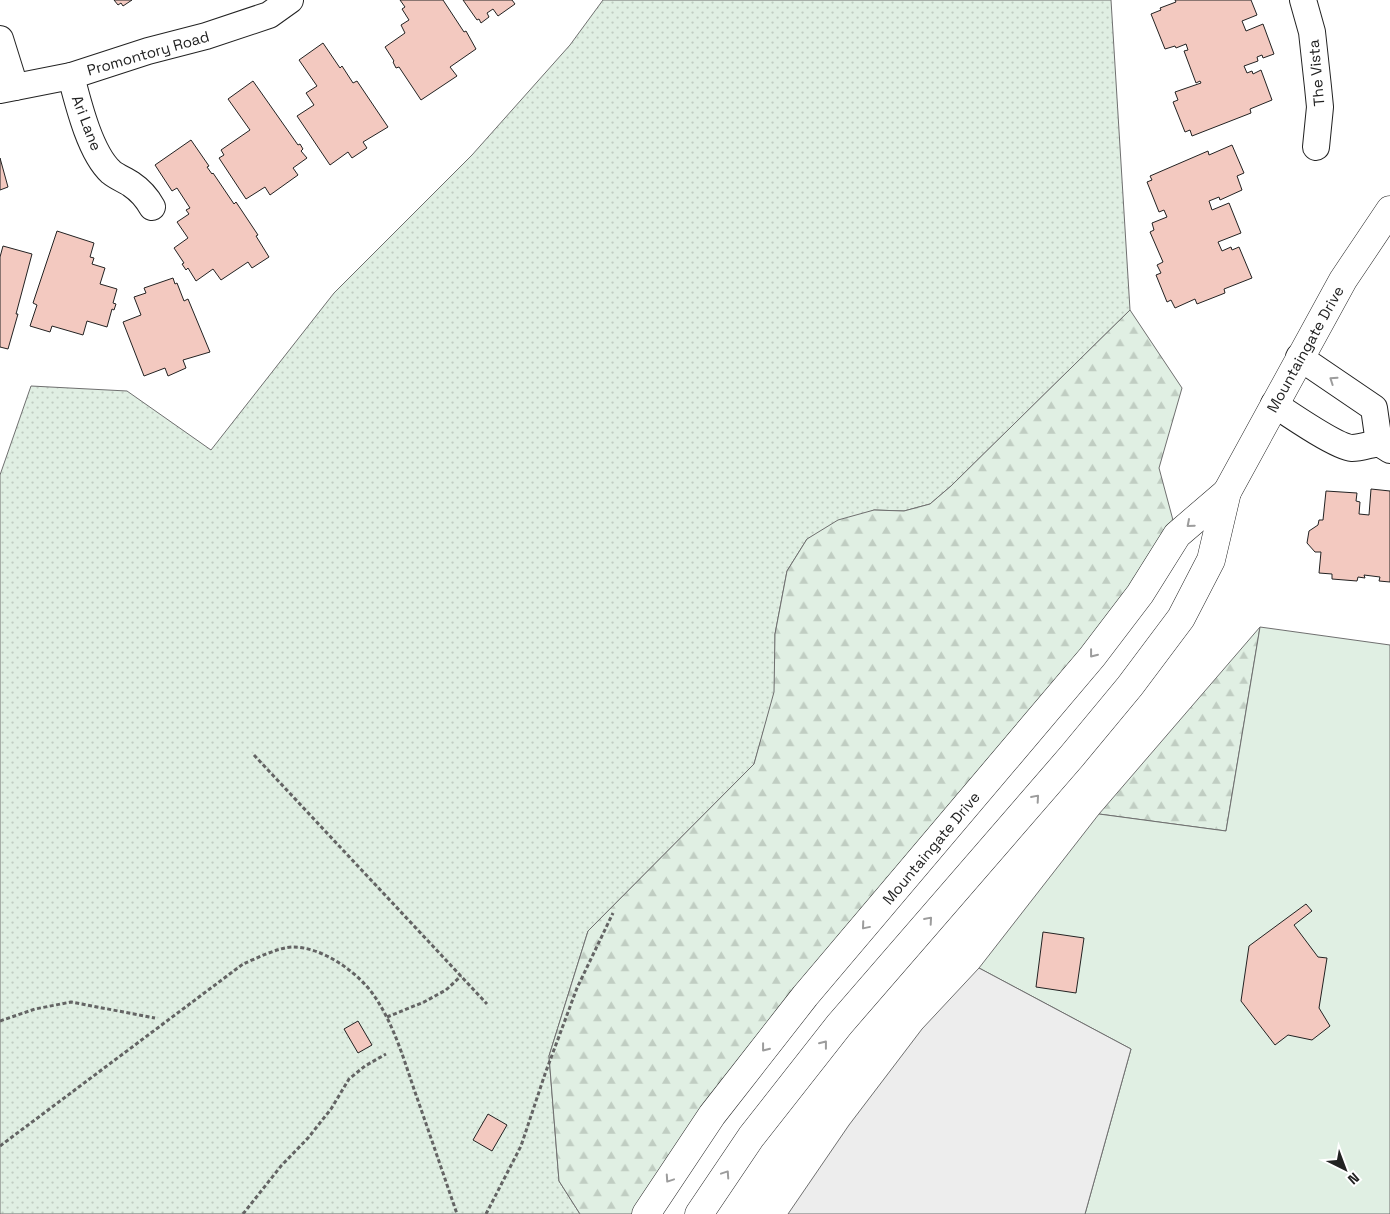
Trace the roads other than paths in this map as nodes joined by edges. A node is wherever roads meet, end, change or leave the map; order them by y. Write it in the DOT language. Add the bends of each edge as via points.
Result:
graph roads {
  1 [pos="290,0"];
  2 [pos="1303,0"];
  3 [pos="0,38"];
  4 [pos="71,76"];
  5 [pos="7,89"];
  6 [pos="1316,147"];
  7 [pos="152,208"];
  8 [pos="1390,210"];
  9 [pos="1299,357"];
  10 [pos="1274,404"];
  11 [pos="1390,411"];
  12 [pos="1385,446"];
  13 [pos="1226,492"];
  14 [pos="646,1214"];
  15 [pos="699,1214"];
  1 -- 4 [label="street, Promontory Road" via="269,15"];
  2 -- 6 [label="street, The Vista" via="1312,32 1319,94"];
  3 -- 5 [label="street"];
  4 -- 5 [label="street, Promontory Road"];
  4 -- 7 [label="street, Ari Lane" via="96,151 111,172 132,184 147,198"];
  8 -- 9 [label="street, Mountaingate Drive" via="1343,280"];
  9 -- 10 [label="street, Mountaingate Drive"];
  12 -- 9 [label="street, one-way" via="1374,408"];
  10 -- 12 [label="street" via="1342,445 1352,448"];
  10 -- 13 [label="street, Mountaingate Drive"];
  11 -- 12 [label="street"];
  13 -- 14 [label="street, Mountaingate Drive, one-way" via="1177,535 1140,594 1092,657 805,996 712,1115"];
  15 -- 13 [label="street, Mountaingate Drive, one-way" via="751,1137 839,1025 1072,756 1181,618 1212,560"];
}
